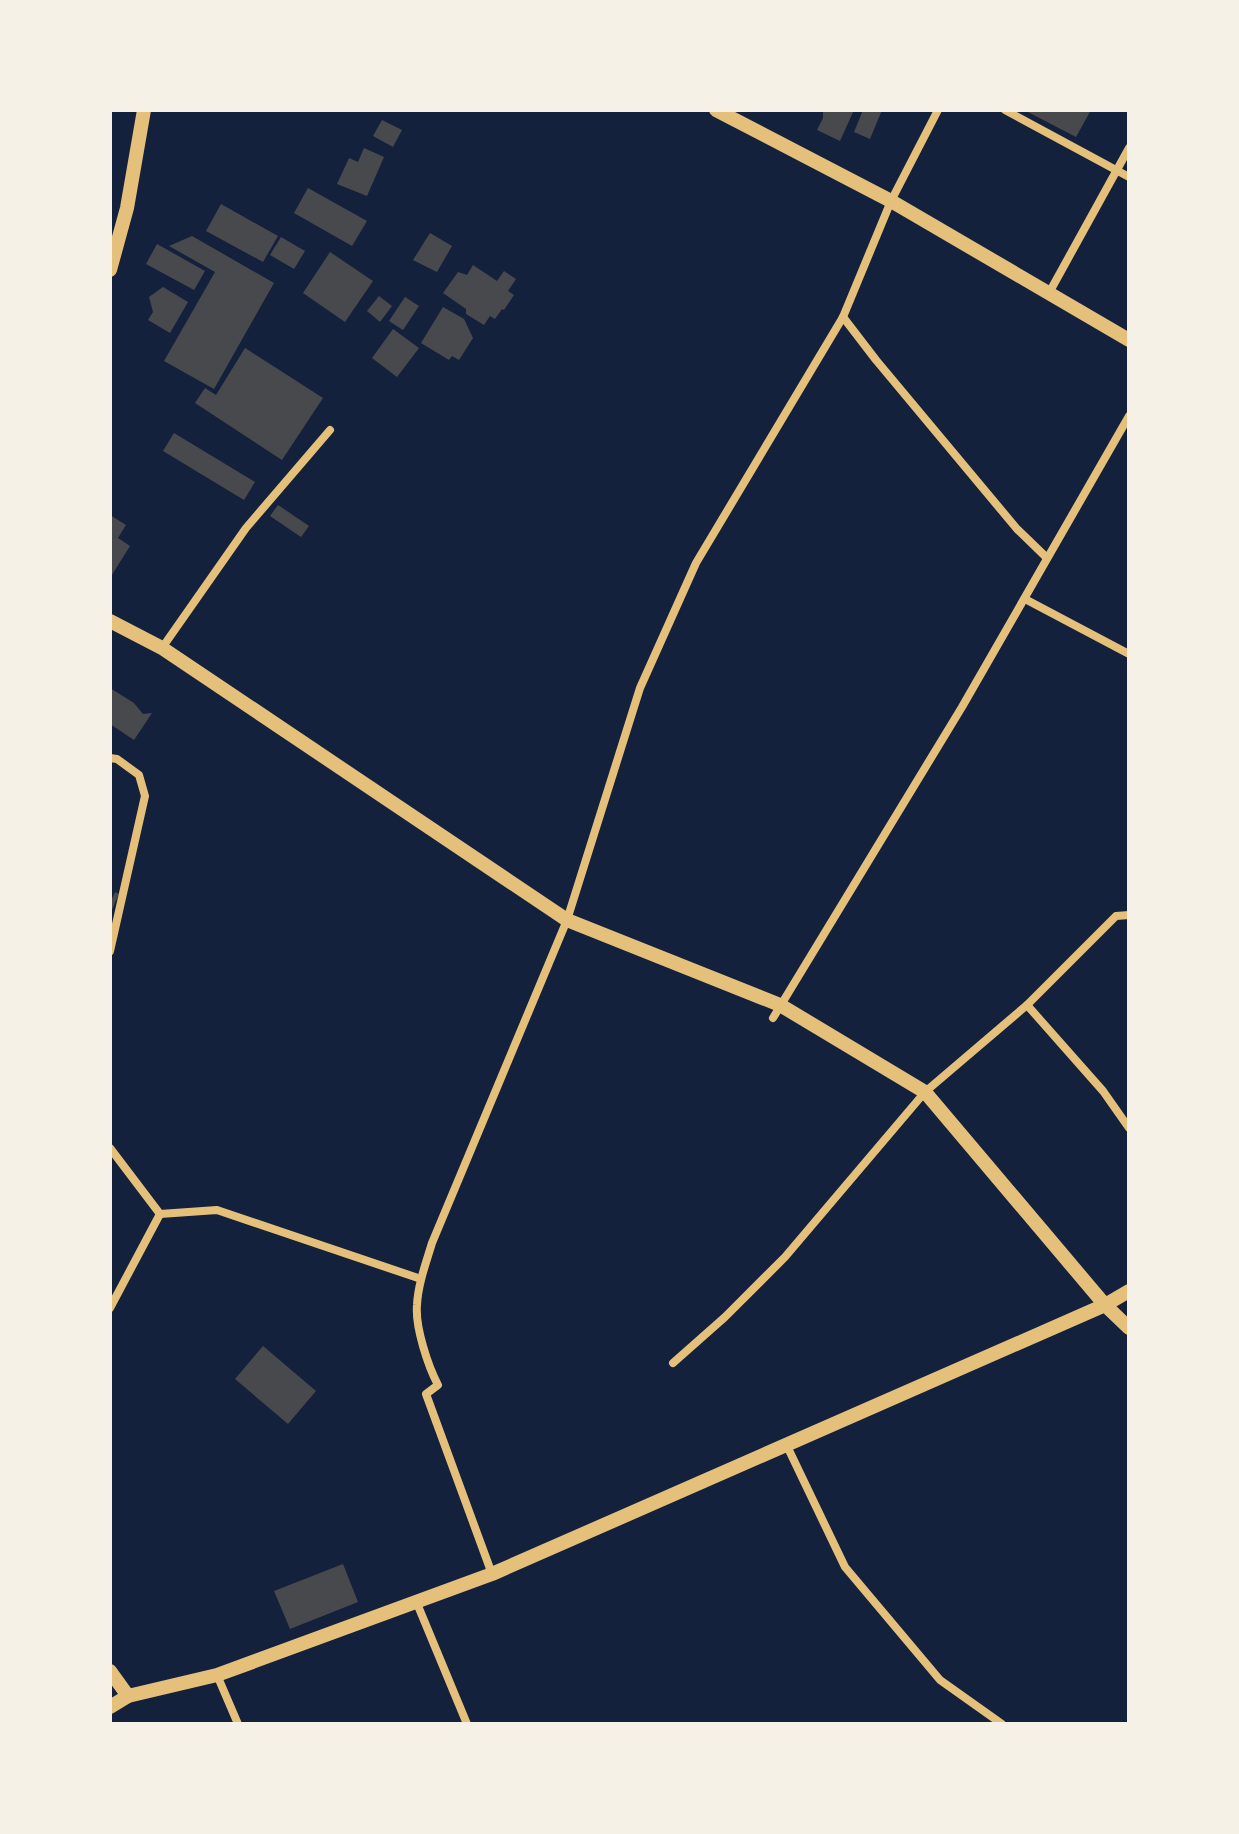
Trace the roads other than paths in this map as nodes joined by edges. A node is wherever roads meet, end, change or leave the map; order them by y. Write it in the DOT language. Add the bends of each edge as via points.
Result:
graph roads {
  1 [pos="144,110"];
  2 [pos="716,110"];
  3 [pos="938,110"];
  4 [pos="1005,110"];
  5 [pos="1129,148"];
  6 [pos="1117,170"];
  7 [pos="1129,177"];
  8 [pos="891,201"];
  9 [pos="110,270"];
  10 [pos="1049,293"];
  11 [pos="843,317"];
  12 [pos="1129,340"];
  13 [pos="1129,416"];
  14 [pos="330,430"];
  15 [pos="1047,558"];
  16 [pos="1025,599"];
  17 [pos="110,621"];
  18 [pos="162,648"];
  19 [pos="1129,654"];
  20 [pos="110,758"];
  21 [pos="1129,915"];
  22 [pos="567,920"];
  23 [pos="110,951"];
  24 [pos="1027,1005"];
  25 [pos="776,1012"];
  26 [pos="925,1092"];
  27 [pos="1129,1128"];
  28 [pos="110,1148"];
  29 [pos="160,1214"];
  30 [pos="421,1279"];
  31 [pos="1129,1291"];
  32 [pos="1105,1305"];
  33 [pos="110,1308"];
  34 [pos="1129,1328"];
  35 [pos="673,1363"];
  36 [pos="787,1446"];
  37 [pos="492,1574"];
  38 [pos="416,1601"];
  39 [pos="110,1671"];
  40 [pos="217,1675"];
  41 [pos="128,1696"];
  42 [pos="110,1707"];
  43 [pos="238,1724"];
  44 [pos="467,1724"];
  45 [pos="1002,1724"];
  1 -- 9 [label="street"];
  2 -- 8 [label="street"];
  3 -- 8 [label="street"];
  4 -- 6 [label="street"];
  5 -- 6 [label="street"];
  6 -- 7 [label="street"];
  6 -- 10 [label="street"];
  8 -- 10 [label="street"];
  8 -- 11 [label="street"];
  10 -- 12 [label="street"];
  11 -- 15 [label="street" via="1017,529"];
  11 -- 22 [label="street" via="696,563 640,688"];
  13 -- 15 [label="street"];
  14 -- 18 [label="street" via="246,528"];
  15 -- 16 [label="street"];
  16 -- 19 [label="street"];
  16 -- 25 [label="street"];
  17 -- 18 [label="street"];
  18 -- 22 [label="street"];
  20 -- 23 [label="street" via="139,775 145,796"];
  21 -- 24 [label="street" via="1116,916"];
  22 -- 25 [label="street"];
  22 -- 30 [label="street"];
  24 -- 26 [label="street"];
  24 -- 27 [label="street"];
  25 -- 26 [label="street"];
  26 -- 32 [label="street"];
  26 -- 35 [label="street" via="785,1257"];
  28 -- 29 [label="street"];
  29 -- 30 [label="street" via="217,1210"];
  29 -- 33 [label="street"];
  30 -- 37 [label="street" via="416,1308 427,1364 438,1385 426,1394"];
  31 -- 32 [label="street"];
  32 -- 34 [label="street"];
  32 -- 36 [label="street"];
  36 -- 37 [label="street"];
  36 -- 45 [label="street" via="845,1567 940,1680"];
  37 -- 38 [label="street"];
  38 -- 40 [label="street"];
  38 -- 44 [label="street"];
  39 -- 41 [label="street"];
  40 -- 41 [label="street"];
  40 -- 43 [label="street"];
  41 -- 42 [label="street"];
}
